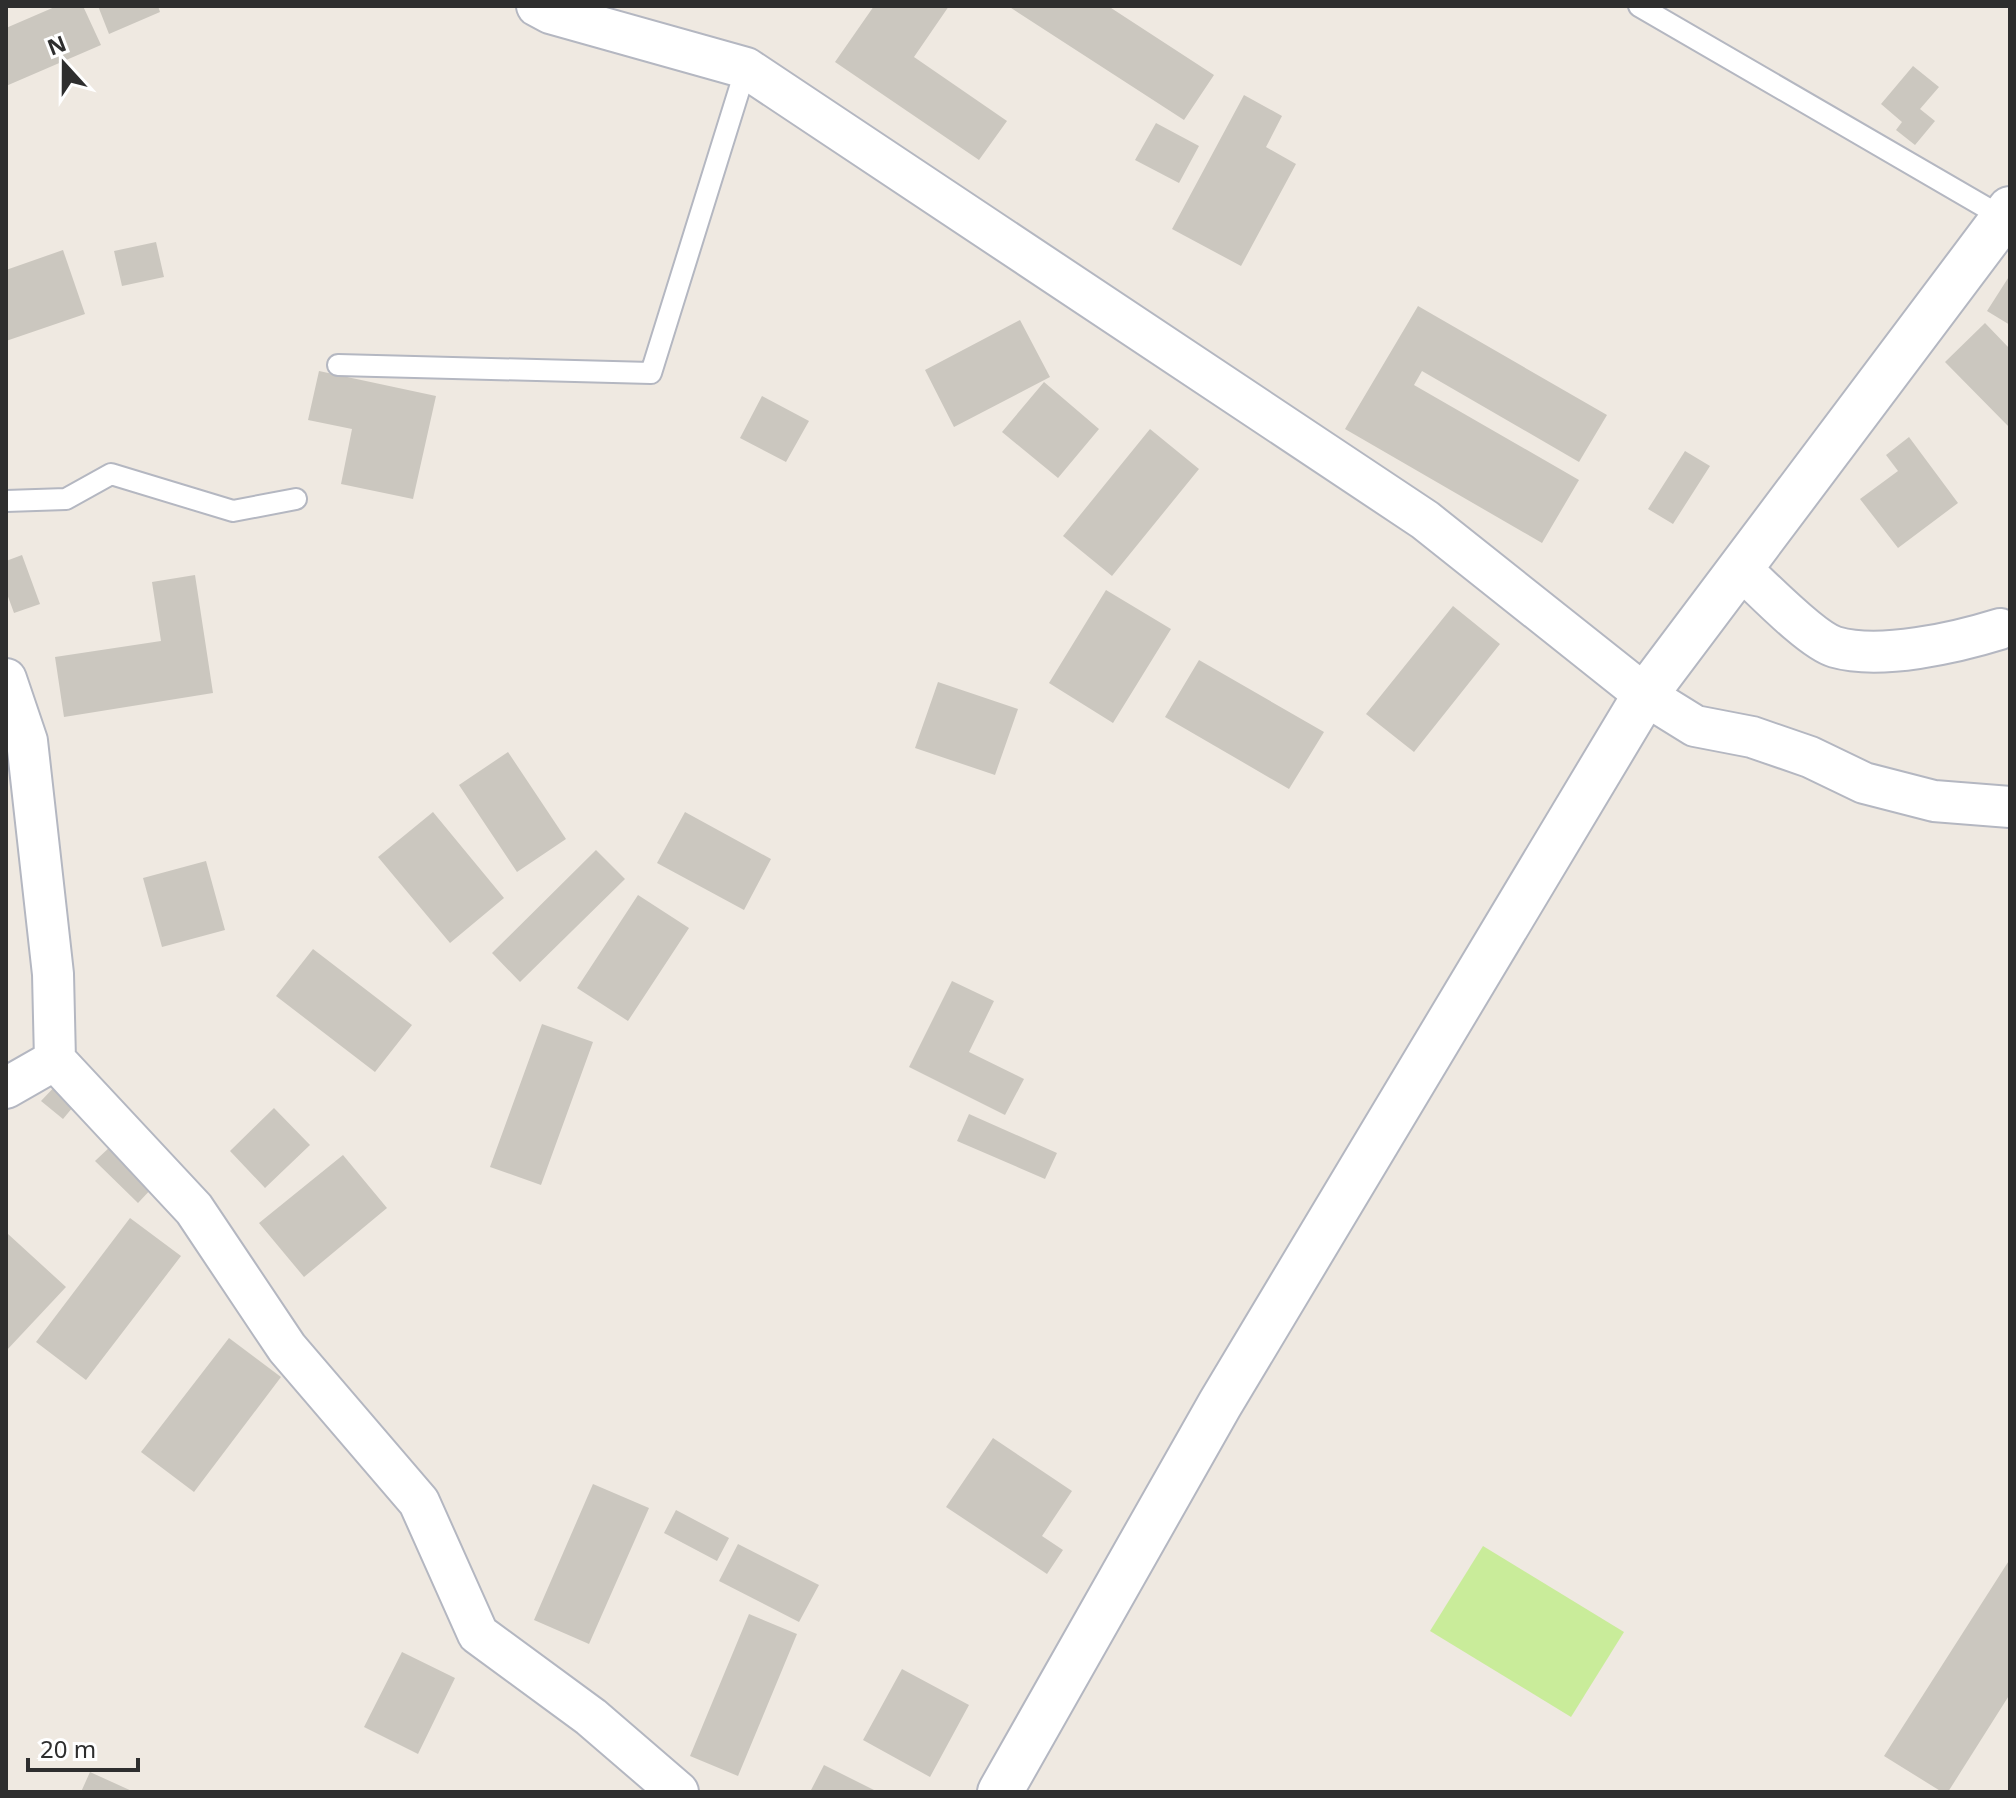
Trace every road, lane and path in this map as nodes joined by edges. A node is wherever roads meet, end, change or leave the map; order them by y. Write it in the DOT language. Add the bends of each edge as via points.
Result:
graph roads {
  1 [pos="1639,6"];
  2 [pos="547,8"];
  3 [pos="746,68"];
  4 [pos="2007,213"];
  5 [pos="338,365"];
  6 [pos="296,499"];
  7 [pos="6,501"];
  8 [pos="1740,568"];
  9 [pos="2000,629"];
  10 [pos="6,679"];
  11 [pos="1645,695"];
  12 [pos="2010,807"];
  13 [pos="55,1060"];
  14 [pos="6,1088"];
  15 [pos="678,1792"];
  16 [pos="1000,1792"];
  1 -- 4 [label="lane"];
  2 -- 3 [label="street"];
  3 -- 5 [label="lane" via="651,373"];
  3 -- 11 [label="street" via="1425,520"];
  4 -- 8 [label="street"];
  6 -- 7 [label="lane" via="233,511 111,474 66,499"];
  8 -- 9 [label="street" via="1833,647 1873,651 1960,640"];
  8 -- 11 [label="street"];
  10 -- 13 [label="street" via="27,741 53,974"];
  11 -- 12 [label="street" via="1695,726 1752,737 1864,783 1934,801"];
  11 -- 16 [label="street" via="1220,1404"];
  13 -- 14 [label="street"];
  13 -- 15 [label="street" via="194,1209 287,1348 419,1502 478,1634 591,1717"];
}
